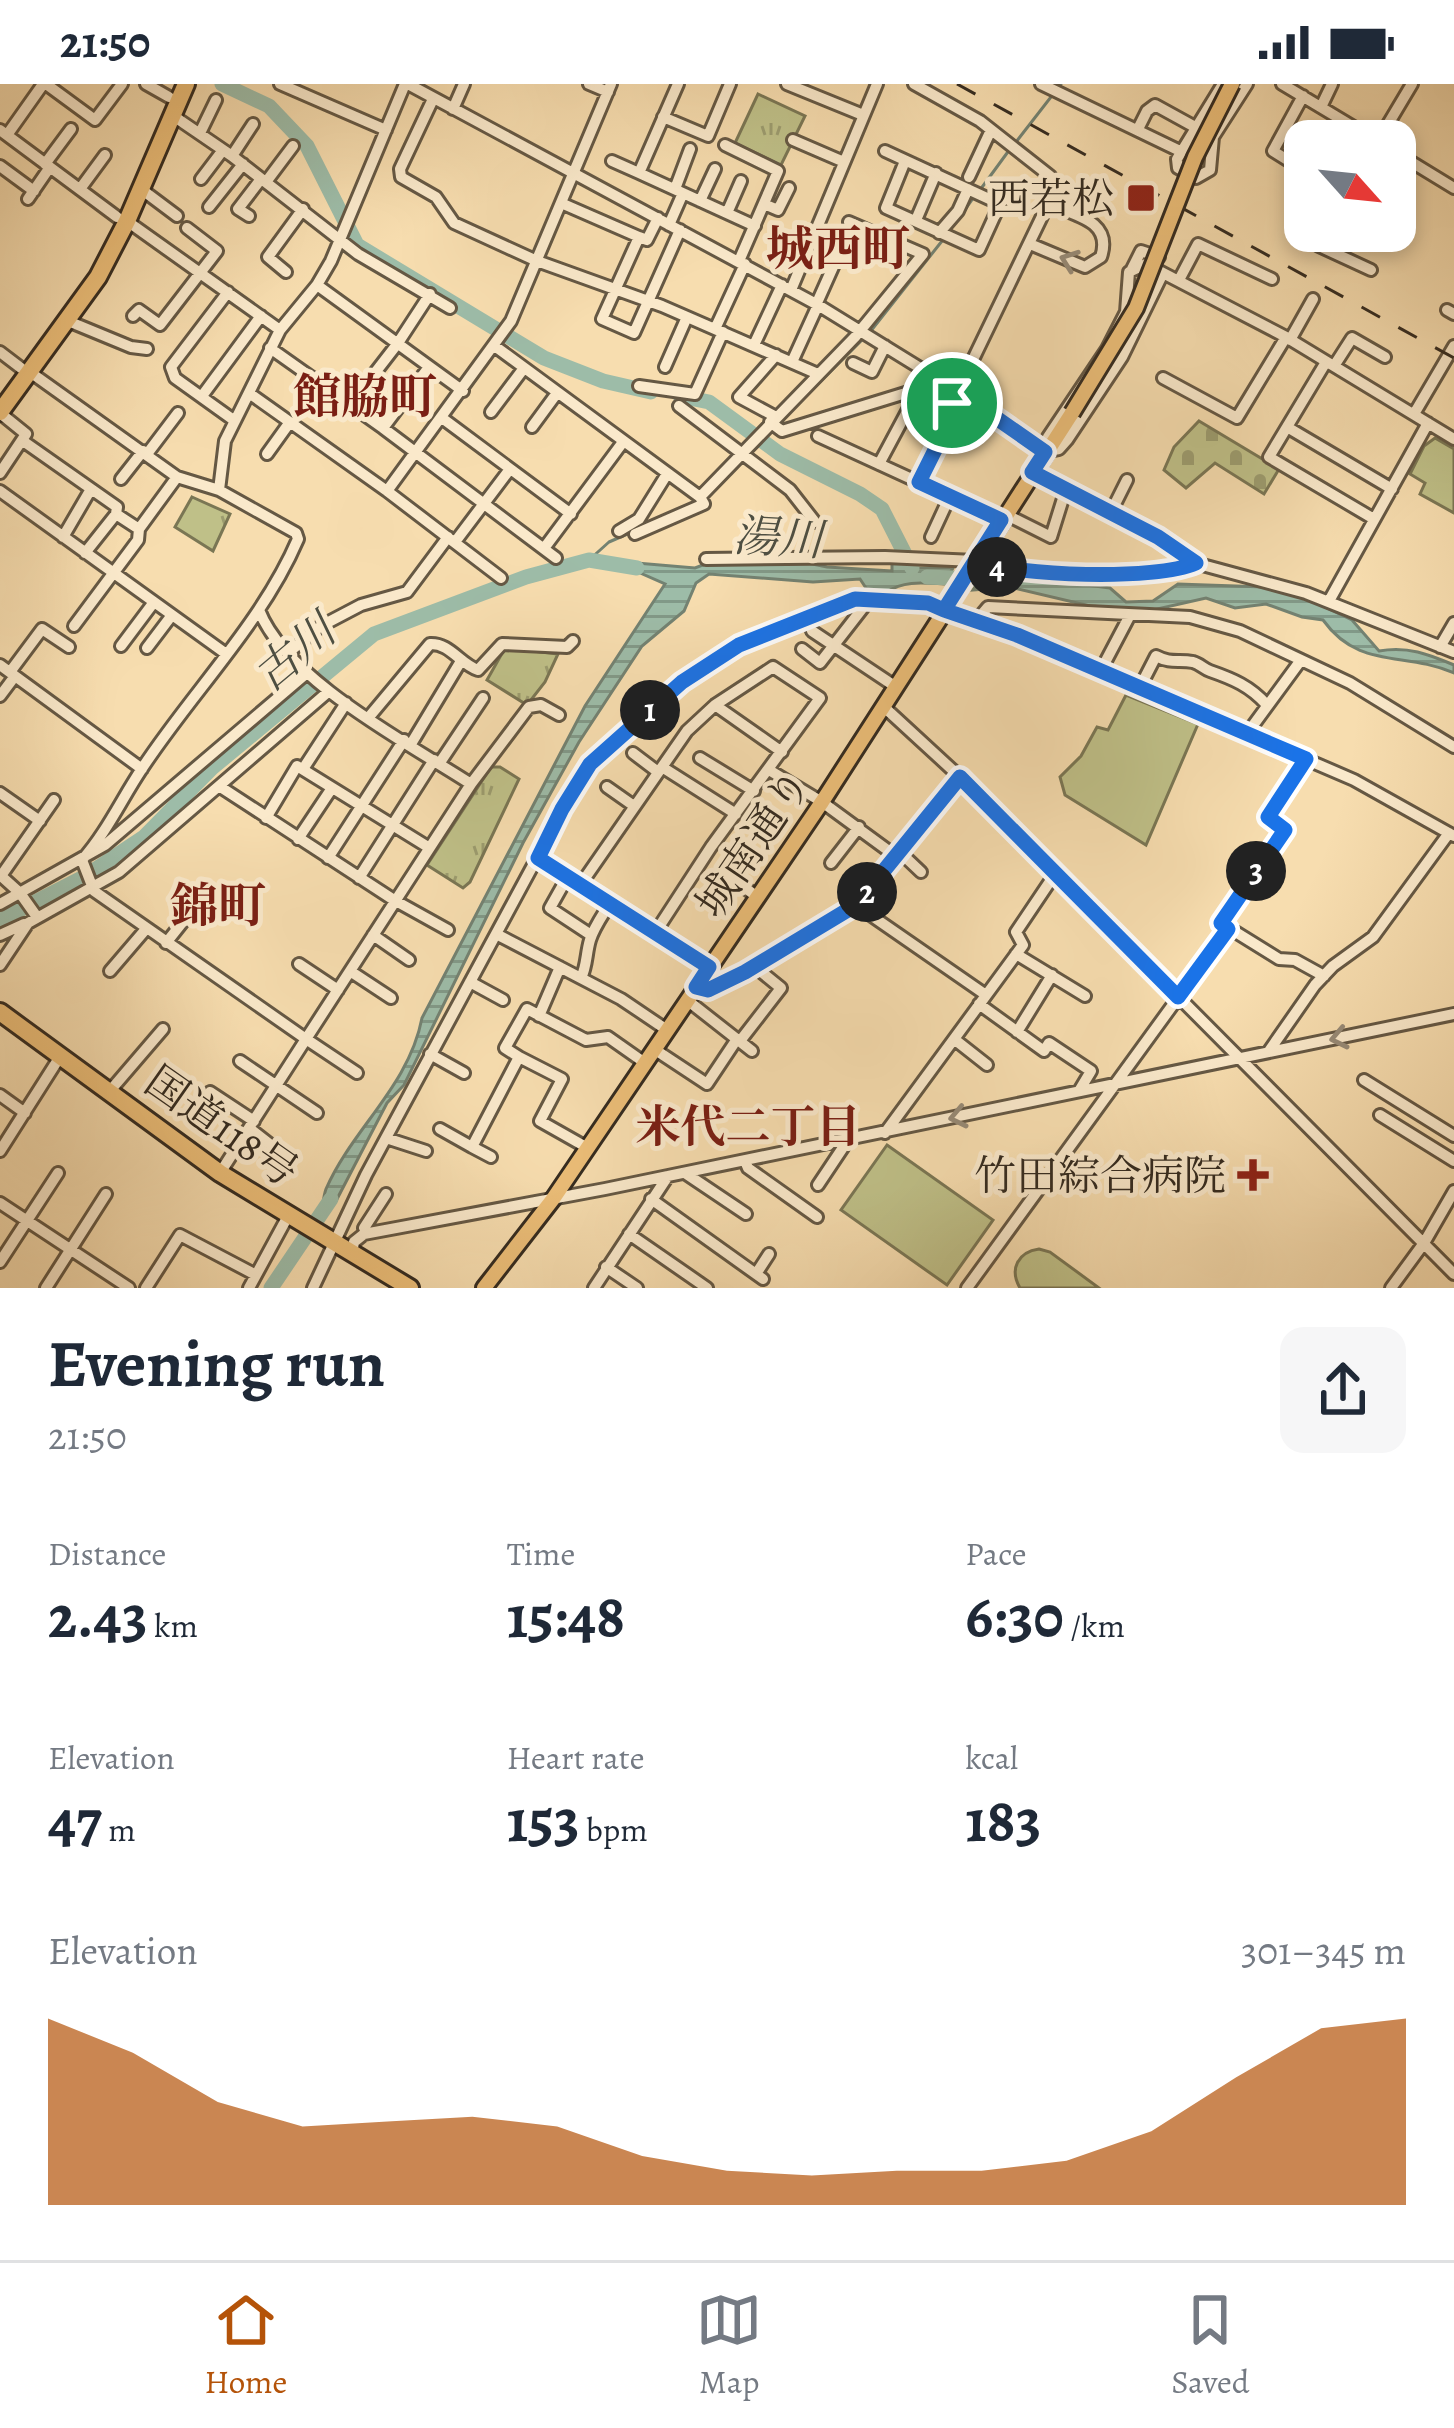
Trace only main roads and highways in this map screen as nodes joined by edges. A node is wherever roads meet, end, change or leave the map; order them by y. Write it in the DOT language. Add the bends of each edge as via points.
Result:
graph roads {
  1 [pos="186,84"];
  2 [pos="1232,84"];
  3 [pos="172,99"];
  4 [pos="122,219"];
  5 [pos="26,370"];
  6 [pos="0,396"];
  7 [pos="0,412"];
  8 [pos="0,1012"];
  9 [pos="410,1288"];
  10 [pos="484,1288"];
  1 -- 3 [label="highway"];
  2 -- 10 [label="main road, 城南通り, bridge" via="1136,308 1072,413 822,802"];
  3 -- 4 [label="highway"];
  3 -- 4 [label="highway"];
  4 -- 5 [label="highway"];
  4 -- 5 [label="highway" via="98,277"];
  5 -- 6 [label="highway"];
  5 -- 7 [label="highway"];
  8 -- 9 [label="highway, 国道118号" via="220,1173"];
}
